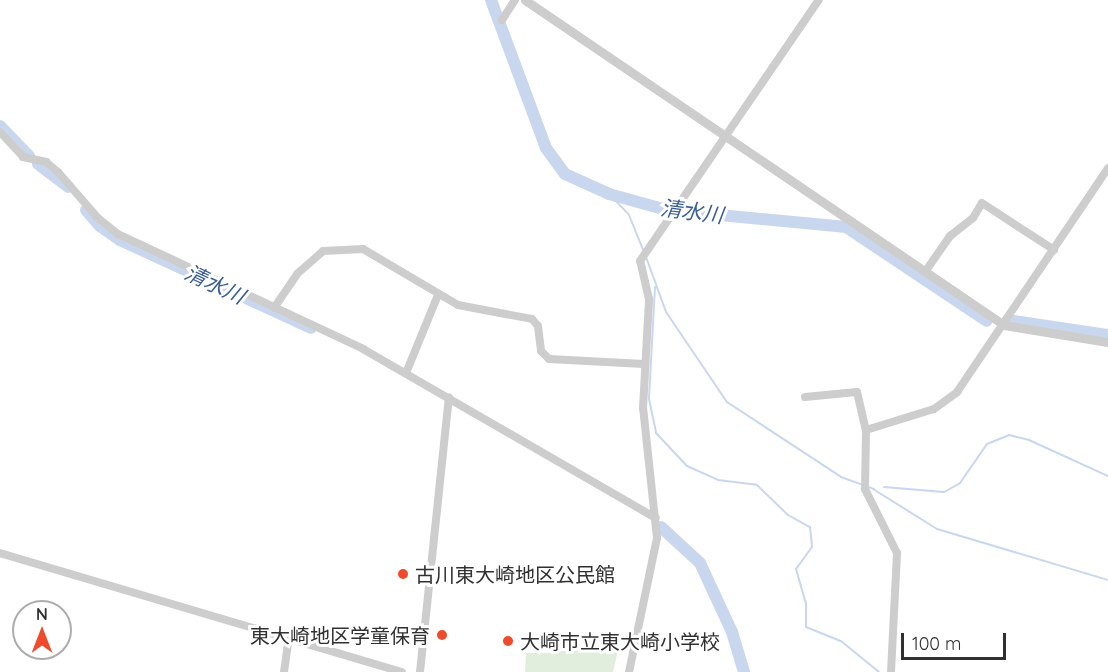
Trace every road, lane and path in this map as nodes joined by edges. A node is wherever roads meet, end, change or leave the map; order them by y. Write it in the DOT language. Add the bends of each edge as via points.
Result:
graph roads {
  1 [pos="515,0"];
  2 [pos="525,0"];
  3 [pos="819,0"];
  4 [pos="502,20"];
  5 [pos="0,132"];
  6 [pos="725,138"];
  7 [pos="1108,168"];
  8 [pos="1054,250"];
  9 [pos="925,273"];
  10 [pos="438,295"];
  11 [pos="274,308"];
  12 [pos="1004,325"];
  13 [pos="1108,342"];
  14 [pos="644,364"];
  15 [pos="406,373"];
  16 [pos="805,397"];
  17 [pos="449,398"];
  18 [pos="866,429"];
  19 [pos="656,518"];
  20 [pos="0,553"];
  21 [pos="289,638"];
  22 [pos="284,672"];
  23 [pos="402,672"];
  24 [pos="420,672"];
  25 [pos="629,672"];
  26 [pos="891,672"];
  1 -- 4 [label="street"];
  2 -- 6 [label="street"];
  3 -- 6 [label="street"];
  5 -- 11 [label="street" via="23,157 46,162 58,172 98,218 118,234"];
  6 -- 9 [label="street"];
  6 -- 14 [label="street" via="640,261 649,299"];
  7 -- 8 [label="street"];
  8 -- 9 [label="street" via="982,203 973,218 950,236"];
  8 -- 12 [label="street"];
  9 -- 12 [label="street"];
  10 -- 11 [label="street" via="368,250 329,248 297,273"];
  10 -- 14 [label="street" via="466,308 532,319 538,326 541,351 549,359"];
  10 -- 15 [label="street"];
  11 -- 15 [label="street"];
  12 -- 13 [label="street"];
  12 -- 18 [label="street" via="946,401 888,426"];
  14 -- 19 [label="street" via="643,408"];
  15 -- 17 [label="street"];
  16 -- 18 [label="street" via="857,392"];
  17 -- 19 [label="street"];
  17 -- 24 [label="street"];
  18 -- 26 [label="street" via="865,486 897,553"];
  19 -- 25 [label="street" via="657,538"];
  20 -- 21 [label="street"];
  21 -- 22 [label="street"];
  21 -- 23 [label="street"];
}
